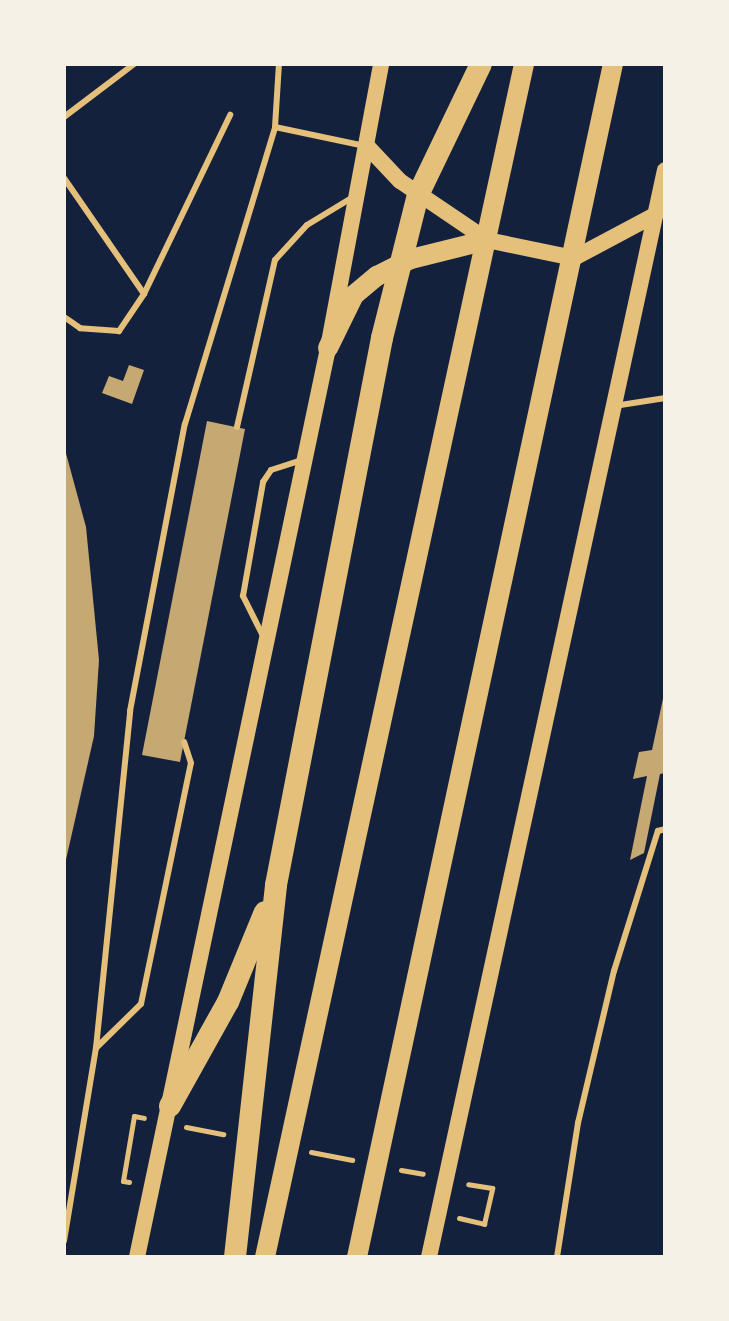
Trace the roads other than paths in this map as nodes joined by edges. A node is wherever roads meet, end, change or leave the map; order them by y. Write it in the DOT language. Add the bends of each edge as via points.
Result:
graph roads {
  1 [pos="134,64"];
  2 [pos="279,64"];
  3 [pos="381,64"];
  4 [pos="481,64"];
  5 [pos="524,64"];
  6 [pos="613,64"];
  7 [pos="230,115"];
  8 [pos="64,117"];
  9 [pos="275,127"];
  10 [pos="367,146"];
  11 [pos="665,170"];
  12 [pos="64,178"];
  13 [pos="359,193"];
  14 [pos="655,215"];
  15 [pos="487,240"];
  16 [pos="574,258"];
  17 [pos="144,294"];
  18 [pos="64,317"];
  19 [pos="328,348"];
  20 [pos="665,398"];
  21 [pos="611,407"];
  22 [pos="237,427"];
  23 [pos="305,459"];
  24 [pos="267,642"];
  25 [pos="184,742"];
  26 [pos="665,829"];
  27 [pos="276,885"];
  28 [pos="96,1048"];
  29 [pos="170,1106"];
  30 [pos="64,1241"];
  31 [pos="137,1257"];
  32 [pos="235,1257"];
  33 [pos="265,1257"];
  34 [pos="357,1257"];
  35 [pos="429,1257"];
  36 [pos="557,1257"];
  1 -- 8 [label="lane"];
  2 -- 9 [label="lane"];
  3 -- 10 [label="main road"];
  4 -- 27 [label="highway" via="418,195 382,338"];
  5 -- 15 [label="main road"];
  6 -- 16 [label="main road"];
  7 -- 17 [label="lane"];
  9 -- 10 [label="lane"];
  9 -- 28 [label="lane" via="185,424 130,711"];
  10 -- 13 [label="main road"];
  10 -- 15 [label="main road" via="400,181"];
  11 -- 14 [label="main road"];
  12 -- 17 [label="lane"];
  13 -- 19 [label="main road"];
  13 -- 22 [label="lane" via="307,225 275,260"];
  14 -- 16 [label="main road"];
  14 -- 21 [label="main road"];
  15 -- 16 [label="main road"];
  15 -- 19 [label="main road" via="411,259 377,276 354,295"];
  15 -- 33 [label="main road"];
  16 -- 34 [label="main road"];
  17 -- 18 [label="lane" via="119,331 80,328"];
  19 -- 23 [label="main road"];
  20 -- 21 [label="lane"];
  21 -- 35 [label="main road"];
  23 -- 24 [label="main road"];
  23 -- 24 [label="lane" via="271,470 263,482 243,596"];
  24 -- 29 [label="main road"];
  25 -- 28 [label="lane" via="191,763 141,1004"];
  26 -- 36 [label="lane" via="658,831 614,971 578,1123"];
  27 -- 29 [label="highway" via="228,1002"];
  27 -- 32 [label="highway"];
  28 -- 30 [label="lane"];
  29 -- 31 [label="main road"];
}
